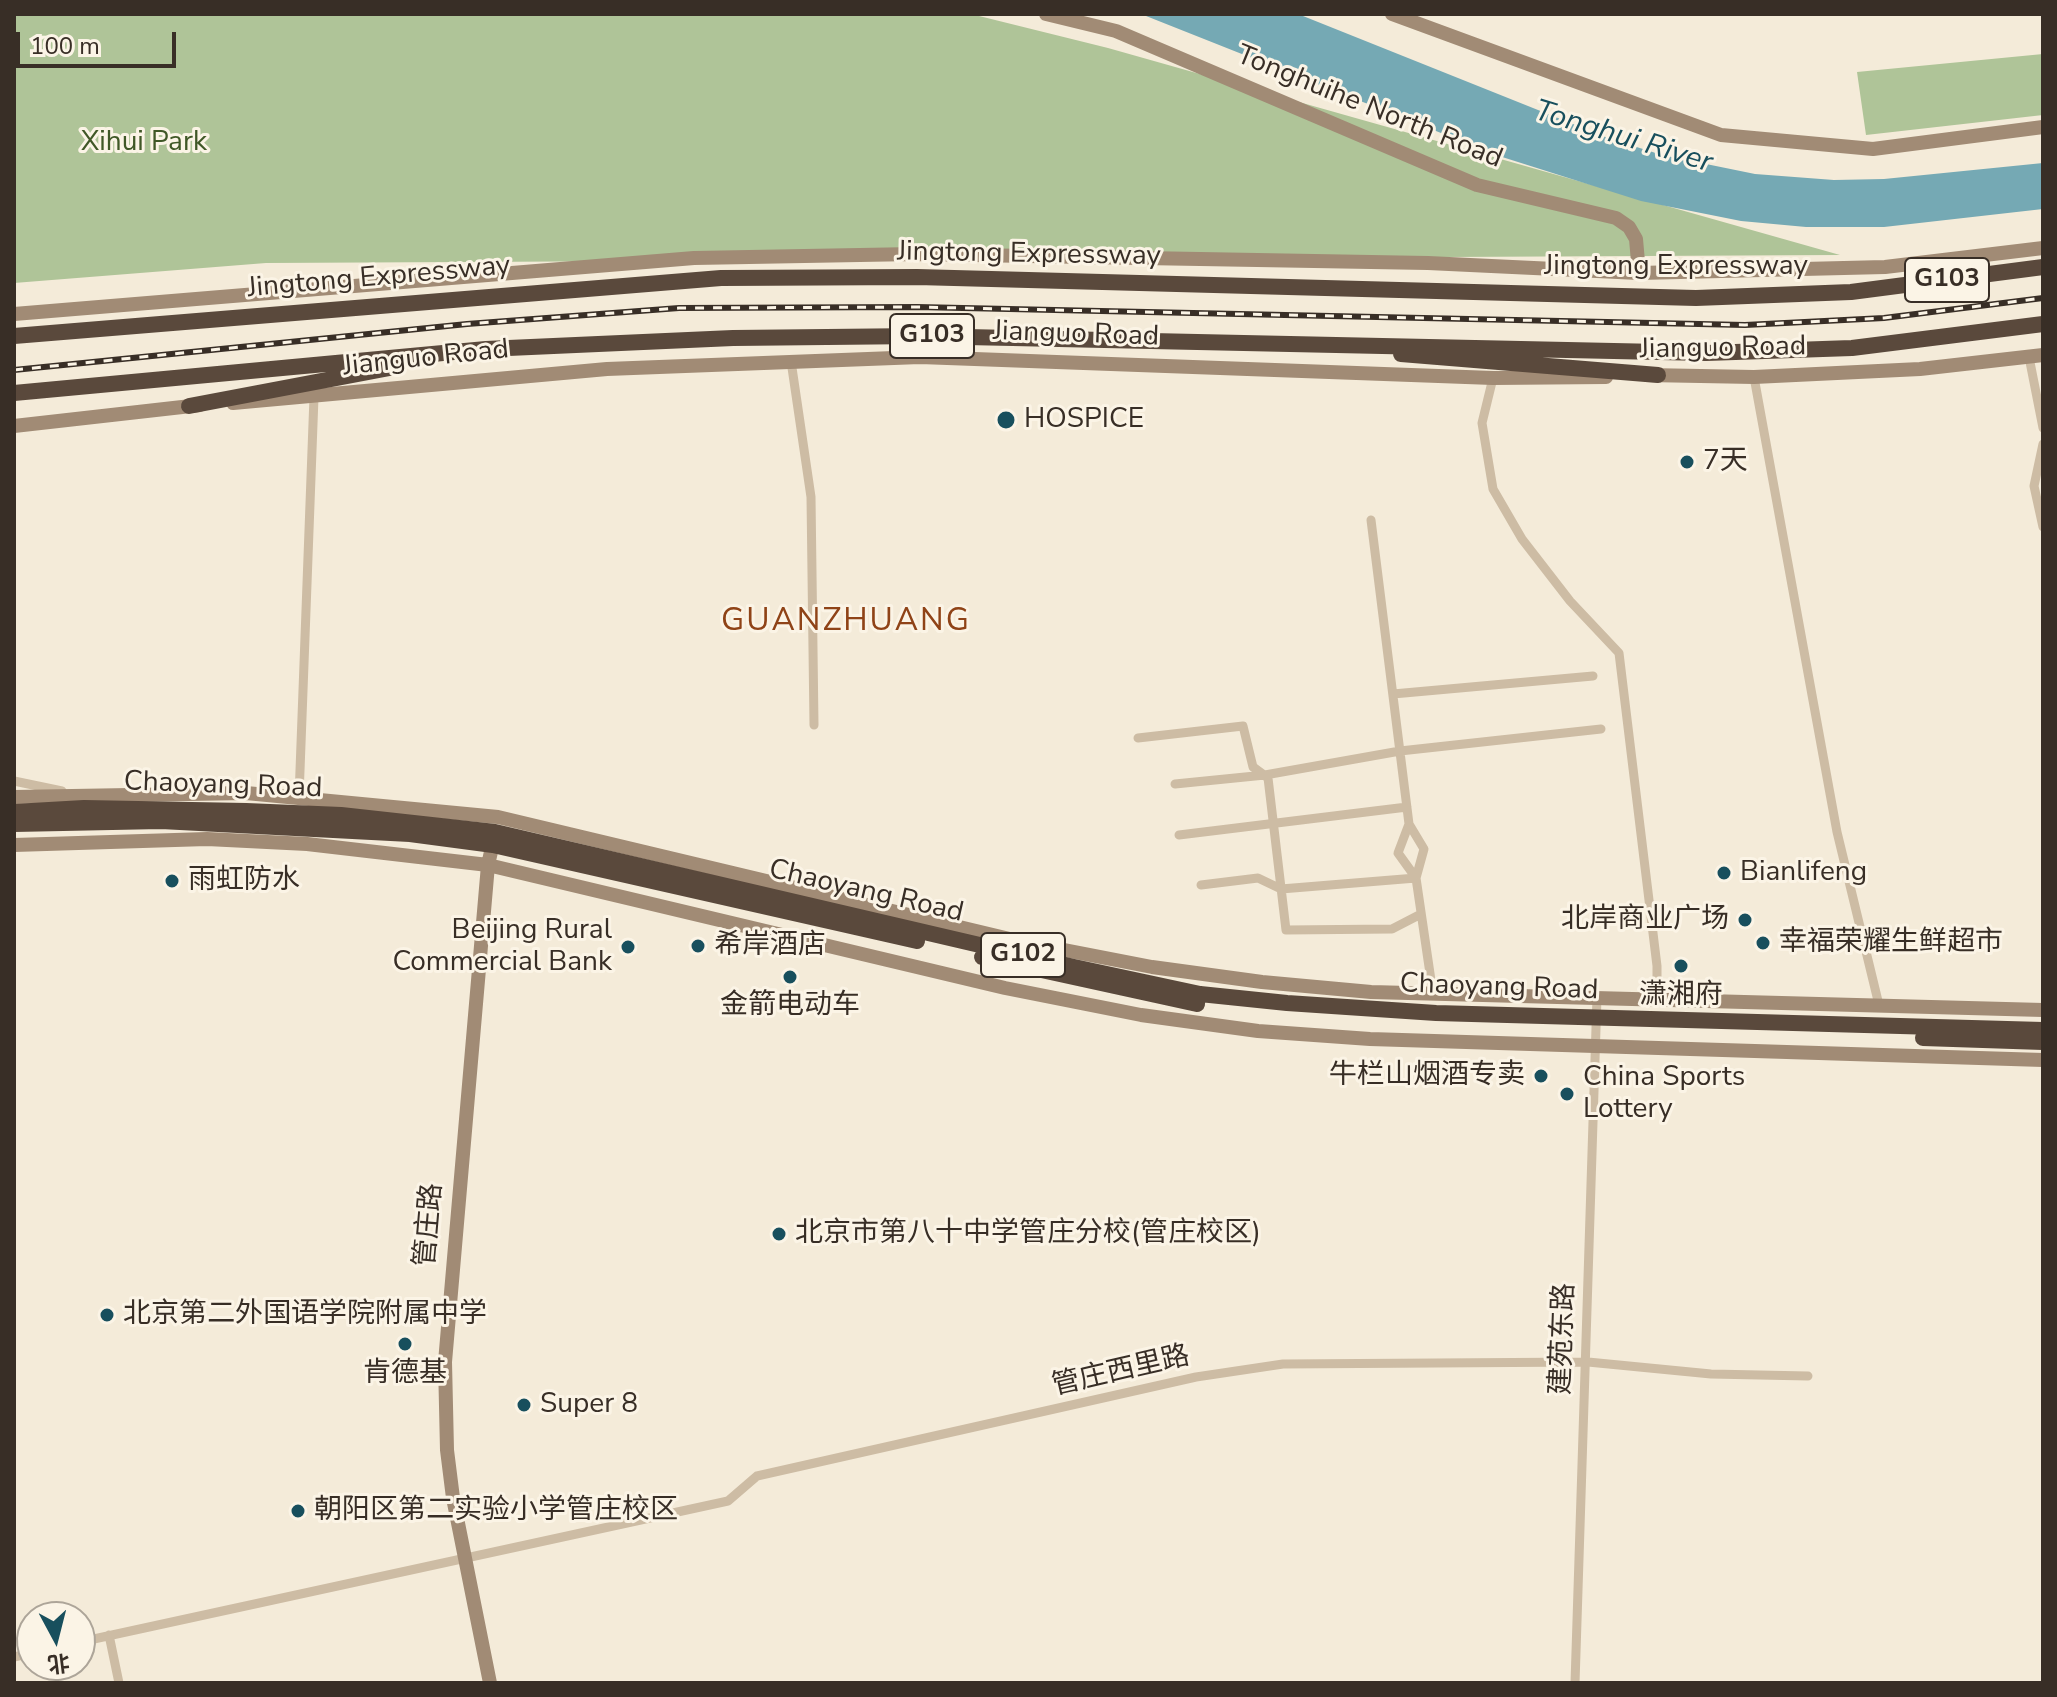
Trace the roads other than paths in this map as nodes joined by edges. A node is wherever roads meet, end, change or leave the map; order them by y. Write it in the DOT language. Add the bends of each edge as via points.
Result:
graph roads {
  1 [pos="1046,14"];
  2 [pos="1392,14"];
  3 [pos="2043,127"];
  4 [pos="2043,248"];
  5 [pos="2043,267"];
  6 [pos="1639,273"];
  7 [pos="14,314"];
  8 [pos="2043,324"];
  9 [pos="14,336"];
  10 [pos="1300,342"];
  11 [pos="486,349"];
  12 [pos="2036,356"];
  13 [pos="791,361"];
  14 [pos="1658,375"];
  15 [pos="1754,377"];
  16 [pos="1493,378"];
  17 [pos="14,393"];
  18 [pos="314,397"];
  19 [pos="189,406"];
  20 [pos="14,426"];
  21 [pos="2043,428"];
  22 [pos="2043,444"];
  23 [pos="1371,520"];
  24 [pos="2043,527"];
  25 [pos="1593,676"];
  26 [pos="1393,694"];
  27 [pos="814,725"];
  28 [pos="1601,729"];
  29 [pos="1138,738"];
  30 [pos="1400,751"];
  31 [pos="1265,775"];
  32 [pos="14,781"];
  33 [pos="1175,784"];
  34 [pos="78,795"];
  35 [pos="14,797"];
  36 [pos="299,797"];
  37 [pos="1407,807"];
  38 [pos="14,812"];
  39 [pos="1273,823"];
  40 [pos="14,824"];
  41 [pos="1409,824"];
  42 [pos="495,831"];
  43 [pos="1179,835"];
  44 [pos="14,845"];
  45 [pos="488,865"];
  46 [pos="1416,878"];
  47 [pos="1201,885"];
  48 [pos="1281,889"];
  49 [pos="1421,914"];
  50 [pos="1433,994"];
  51 [pos="1597,997"];
  52 [pos="1657,999"];
  53 [pos="1879,1005"];
  54 [pos="2043,1010"];
  55 [pos="1596,1022"];
  56 [pos="2043,1030"];
  57 [pos="2043,1042"];
  58 [pos="1596,1046"];
  59 [pos="2043,1060"];
  60 [pos="1585,1362"];
  61 [pos="1808,1376"];
  62 [pos="465,1559"];
  63 [pos="109,1635"];
  64 [pos="96,1638"];
  65 [pos="119,1683"];
  66 [pos="490,1683"];
  67 [pos="1575,1683"];
  1 -- 6 [label="street, Tonghuihe North Road" via="1116,31 1477,185 1616,218 1636,239"];
  2 -- 3 [label="street" via="1721,135 1873,149"];
  4 -- 6 [label="street" via="1885,267"];
  5 -- 9 [label="highway, Jingtong Expressway / G103" via="1851,292 1696,298 917,277 721,278"];
  6 -- 7 [label="street" via="1428,263 915,254 710,258"];
  8 -- 10 [label="highway, G103" via="1852,348 1706,353"];
  10 -- 11 [label="highway, G103" via="873,336"];
  10 -- 14 [label="highway" via="1453,361"];
  11 -- 17 [label="highway, G103"];
  11 -- 19 [label="highway"];
  12 -- 15 [label="street, Jianguo Road" via="1920,369"];
  12 -- 21 [label="street"];
  13 -- 16 [label="street, Jianguo Road" via="1087,361"];
  13 -- 18 [label="street, Jianguo Road" via="494,377"];
  13 -- 27 [label="street" via="811,497"];
  14 -- 15 [label="street, Jianguo Road"];
  14 -- 16 [label="street, Jianguo Road"];
  15 -- 53 [label="street" via="1837,832"];
  16 -- 52 [label="street" via="1482,423 1493,489 1531,552 1619,653"];
  18 -- 19 [label="street, Jianguo Road"];
  18 -- 36 [label="street"];
  19 -- 20 [label="street, Jianguo Road"];
  22 -- 24 [label="street" via="2034,486"];
  23 -- 26 [label="street"];
  25 -- 26 [label="street"];
  26 -- 30 [label="street"];
  28 -- 30 [label="street"];
  29 -- 31 [label="street" via="1243,726 1253,767"];
  30 -- 31 [label="street"];
  30 -- 37 [label="street"];
  31 -- 33 [label="street"];
  31 -- 39 [label="street"];
  32 -- 34 [label="street"];
  34 -- 35 [label="street, Chaoyang Road"];
  34 -- 36 [label="street, Chaoyang Road"];
  36 -- 42 [label="street, Chaoyang Road"];
  37 -- 39 [label="street"];
  37 -- 41 [label="street"];
  38 -- 42 [label="highway, Chaoyang Road / G102" via="84,808 341,815"];
  39 -- 43 [label="street"];
  39 -- 48 [label="street"];
  40 -- 42 [label="highway, Chaoyang Road / G102" via="161,821"];
  41 -- 46 [label="street" via="1424,849"];
  41 -- 46 [label="street" via="1398,853"];
  42 -- 45 [label="street, 管庄路"];
  42 -- 50 [label="street, Chaoyang Road" via="1137,964 1262,982"];
  42 -- 55 [label="highway, Chaoyang Road / G102" via="1200,994"];
  44 -- 45 [label="street, Chaoyang Road" via="207,839 307,844"];
  45 -- 58 [label="street, Chaoyang Road" via="1005,988 1141,1015 1370,1039"];
  45 -- 62 [label="street, 管庄路" via="445,1362 447,1450"];
  46 -- 48 [label="street"];
  46 -- 49 [label="street"];
  47 -- 48 [label="street" via="1258,878"];
  48 -- 49 [label="street" via="1286,930 1392,929"];
  49 -- 50 [label="street"];
  50 -- 51 [label="street, Chaoyang Road"];
  51 -- 52 [label="street, Chaoyang Road"];
  51 -- 55 [label="street, 建苑东路"];
  52 -- 53 [label="street, Chaoyang Road"];
  53 -- 54 [label="street, Chaoyang Road"];
  55 -- 56 [label="highway, Chaoyang Road / G102"];
  55 -- 57 [label="highway, Chaoyang Road / G102"];
  55 -- 58 [label="street, 建苑东路"];
  58 -- 59 [label="street, Chaoyang Road"];
  58 -- 60 [label="street, 建苑东路"];
  60 -- 61 [label="street, 管庄西里路" via="1711,1374"];
  60 -- 62 [label="street, 管庄西里路" via="1283,1364 1196,1377 757,1476 728,1501"];
  60 -- 67 [label="street, 建苑东路"];
  62 -- 63 [label="street, 管庄西里路"];
  62 -- 66 [label="street, 管庄路"];
  63 -- 64 [label="street, 管庄西里路"];
  63 -- 65 [label="street"];
}
